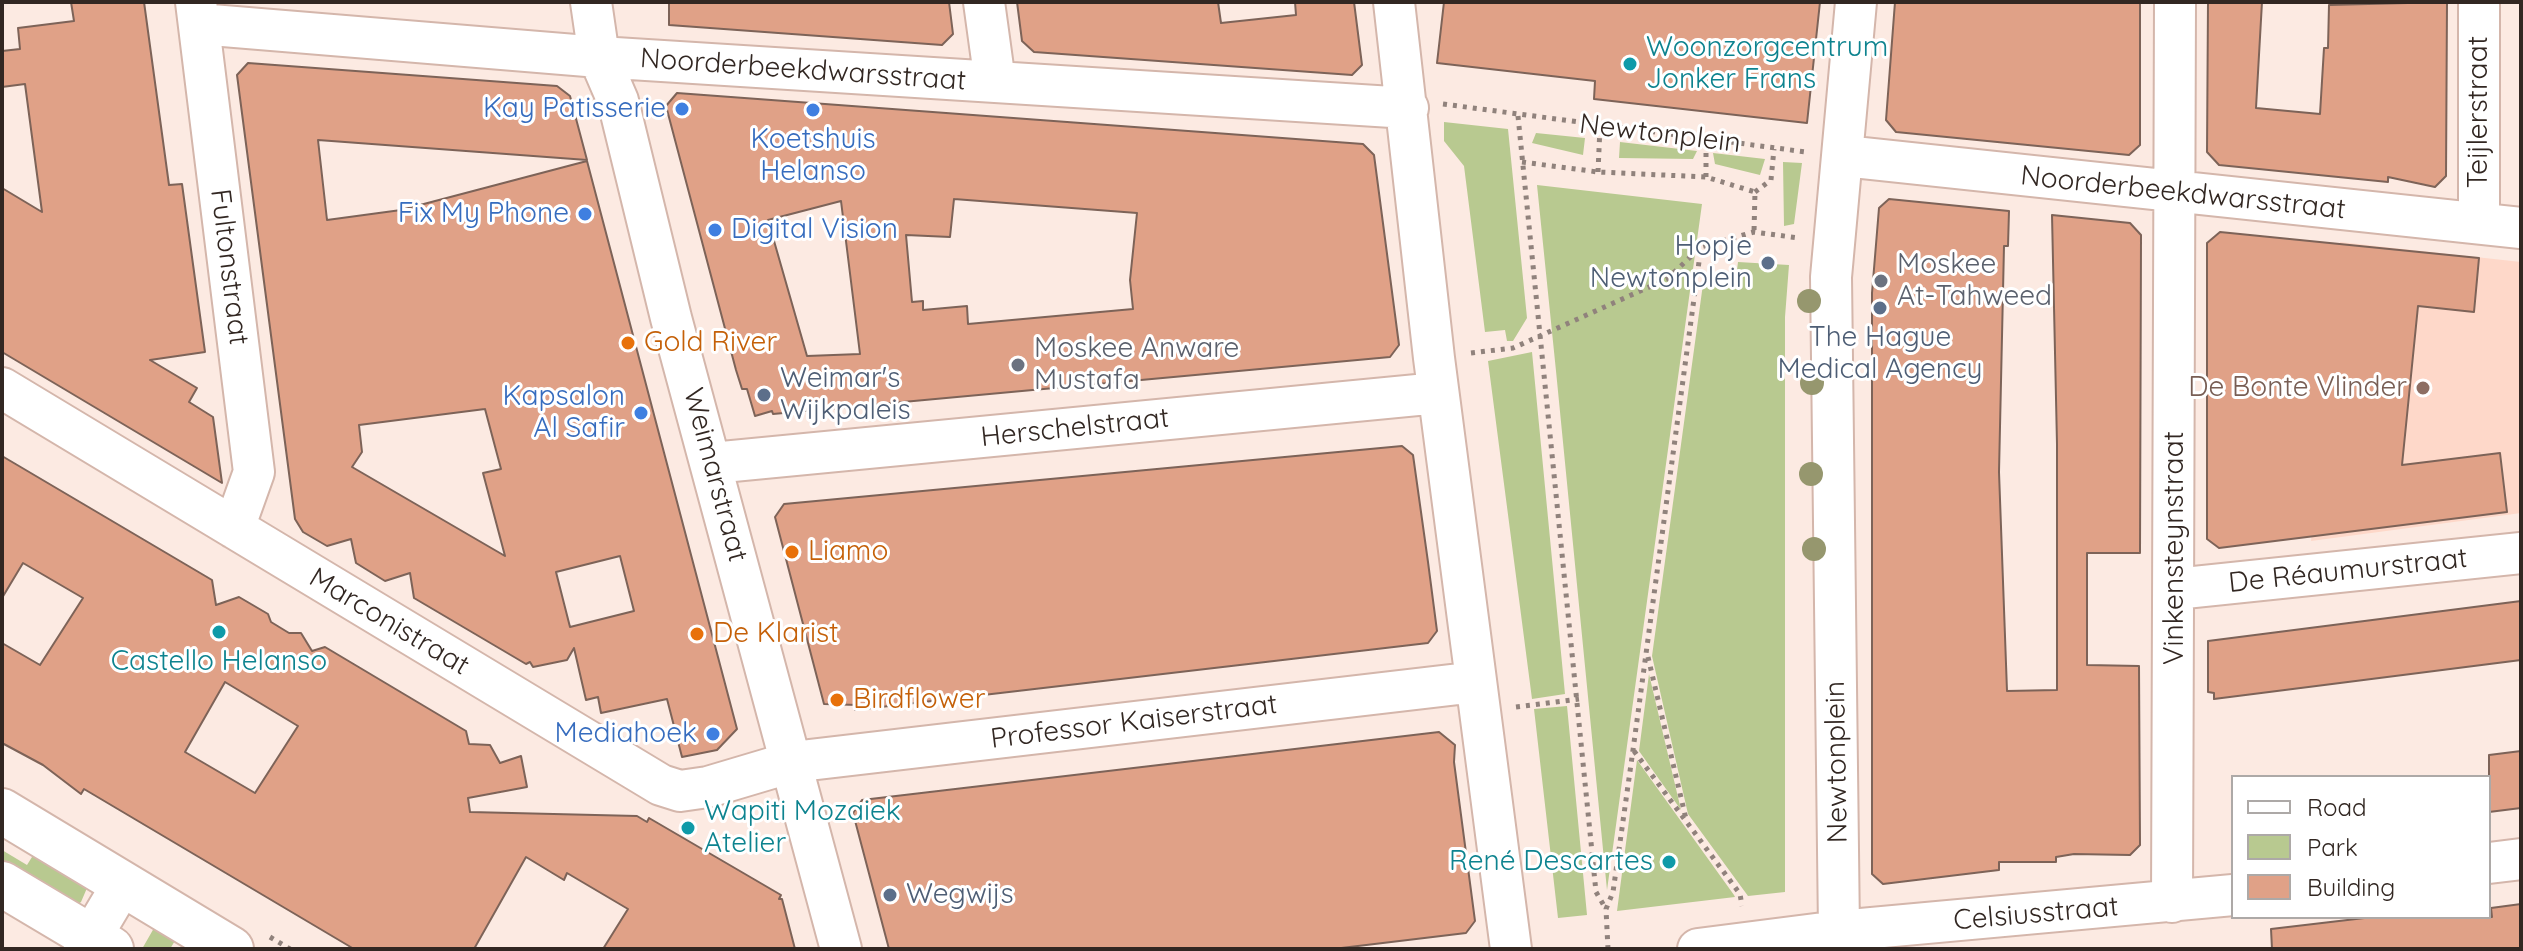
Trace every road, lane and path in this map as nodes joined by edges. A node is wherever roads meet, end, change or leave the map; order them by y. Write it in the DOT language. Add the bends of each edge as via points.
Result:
graph roads {
  1 [pos="591,2"];
  2 [pos="984,2"];
  3 [pos="1394,2"];
  4 [pos="1856,2"];
  5 [pos="2175,2"];
  6 [pos="2479,2"];
  7 [pos="197,13"];
  8 [pos="599,57"];
  9 [pos="995,82"];
  10 [pos="1408,108"];
  11 [pos="1518,116"];
  12 [pos="1600,127"];
  13 [pos="1706,139"];
  14 [pos="1775,149"];
  15 [pos="1844,156"];
  16 [pos="1522,162"];
  17 [pos="1598,172"];
  18 [pos="1706,177"];
  19 [pos="1755,192"];
  20 [pos="2175,193"];
  21 [pos="2479,223"];
  22 [pos="2521,228"];
  23 [pos="1754,232"];
  24 [pos="1836,242"];
  25 [pos="1701,247"];
  26 [pos="1542,335"];
  27 [pos="1436,375"];
  28 [pos="2,388"];
  29 [pos="712,463"];
  30 [pos="234,528"];
  31 [pos="2521,553"];
  32 [pos="2175,589"];
  33 [pos="1647,652"];
  34 [pos="1478,697"];
  35 [pos="1579,699"];
  36 [pos="1633,750"];
  37 [pos="792,762"];
  38 [pos="2,811"];
  39 [pos="1688,824"];
  40 [pos="2521,859"];
  41 [pos="2491,863"];
  42 [pos="2,884"];
  43 [pos="122,885"];
  44 [pos="2231,895"];
  45 [pos="2172,902"];
  46 [pos="1606,909"];
  47 [pos="1839,940"];
  48 [pos="1747,943"];
  49 [pos="96,945"];
  50 [pos="231,949"];
  51 [pos="841,949"];
  52 [pos="1511,949"];
  53 [pos="1608,949"];
  54 [pos="1698,949"];
  1 -- 8 [label="street, Weimarstraat"];
  2 -- 9 [label="street"];
  3 -- 10 [label="street"];
  4 -- 15 [label="street"];
  5 -- 20 [label="street, Vinkensteynstraat"];
  6 -- 21 [label="street, Teijlerstraat"];
  7 -- 8 [label="street, Noorderbeekdwarsstraat"];
  7 -- 30 [label="street, Fultonstraat" via="254,472"];
  8 -- 9 [label="street, Noorderbeekdwarsstraat"];
  8 -- 29 [label="street, Weimarstraat" via="618,101"];
  9 -- 10 [label="street, Noorderbeekdwarsstraat"];
  10 -- 11 [label="path, Newtonplein" via="1425,102"];
  10 -- 27 [label="street"];
  11 -- 12 [label="path, Newtonplein"];
  11 -- 16 [label="path"];
  12 -- 13 [label="path, Newtonplein"];
  12 -- 17 [label="path"];
  13 -- 14 [label="path, Newtonplein"];
  13 -- 18 [label="path"];
  14 -- 15 [label="path, Newtonplein"];
  14 -- 19 [label="path" via="1771,180"];
  15 -- 20 [label="street, Noorderbeekdwarsstraat"];
  15 -- 24 [label="street, Newtonplein"];
  16 -- 17 [label="path"];
  16 -- 26 [label="path"];
  17 -- 18 [label="path"];
  18 -- 19 [label="path"];
  19 -- 23 [label="path"];
  20 -- 21 [label="street, Noorderbeekdwarsstraat"];
  20 -- 32 [label="street, Vinkensteynstraat"];
  21 -- 22 [label="street, Noorderbeekdwarsstraat"];
  23 -- 24 [label="path"];
  23 -- 25 [label="path"];
  24 -- 47 [label="street, Newtonplein" via="1831,277"];
  25 -- 26 [label="path" via="1667,279"];
  25 -- 33 [label="path"];
  26 -- 27 [label="path"];
  26 -- 35 [label="path"];
  27 -- 29 [label="street, Herschelstraat"];
  27 -- 34 [label="street"];
  28 -- 30 [label="street, Marconistraat"];
  29 -- 37 [label="street, Weimarstraat"];
  30 -- 37 [label="street, Marconistraat" via="661,785 680,791 708,787"];
  31 -- 32 [label="street, De Réaumurstraat"];
  32 -- 45 [label="street, Vinkensteynstraat"];
  33 -- 36 [label="path"];
  33 -- 39 [label="path"];
  34 -- 35 [label="path"];
  34 -- 37 [label="street, Professor Kaiserstraat"];
  34 -- 52 [label="street"];
  35 -- 46 [label="path" via="1596,892"];
  36 -- 39 [label="path"];
  36 -- 46 [label="path" via="1613,892"];
  37 -- 51 [label="street, Weimarstraat"];
  38 -- 43 [label="street"];
  39 -- 48 [label="path" via="1740,894"];
  40 -- 41 [label="street"];
  42 -- 49 [label="street"];
  43 -- 49 [label="street"];
  43 -- 50 [label="street"];
  44 -- 45 [label="street, Celsiusstraat"];
  45 -- 47 [label="street, Celsiusstraat"];
  46 -- 53 [label="path"];
  47 -- 48 [label="street"];
  48 -- 54 [label="street"];
}
